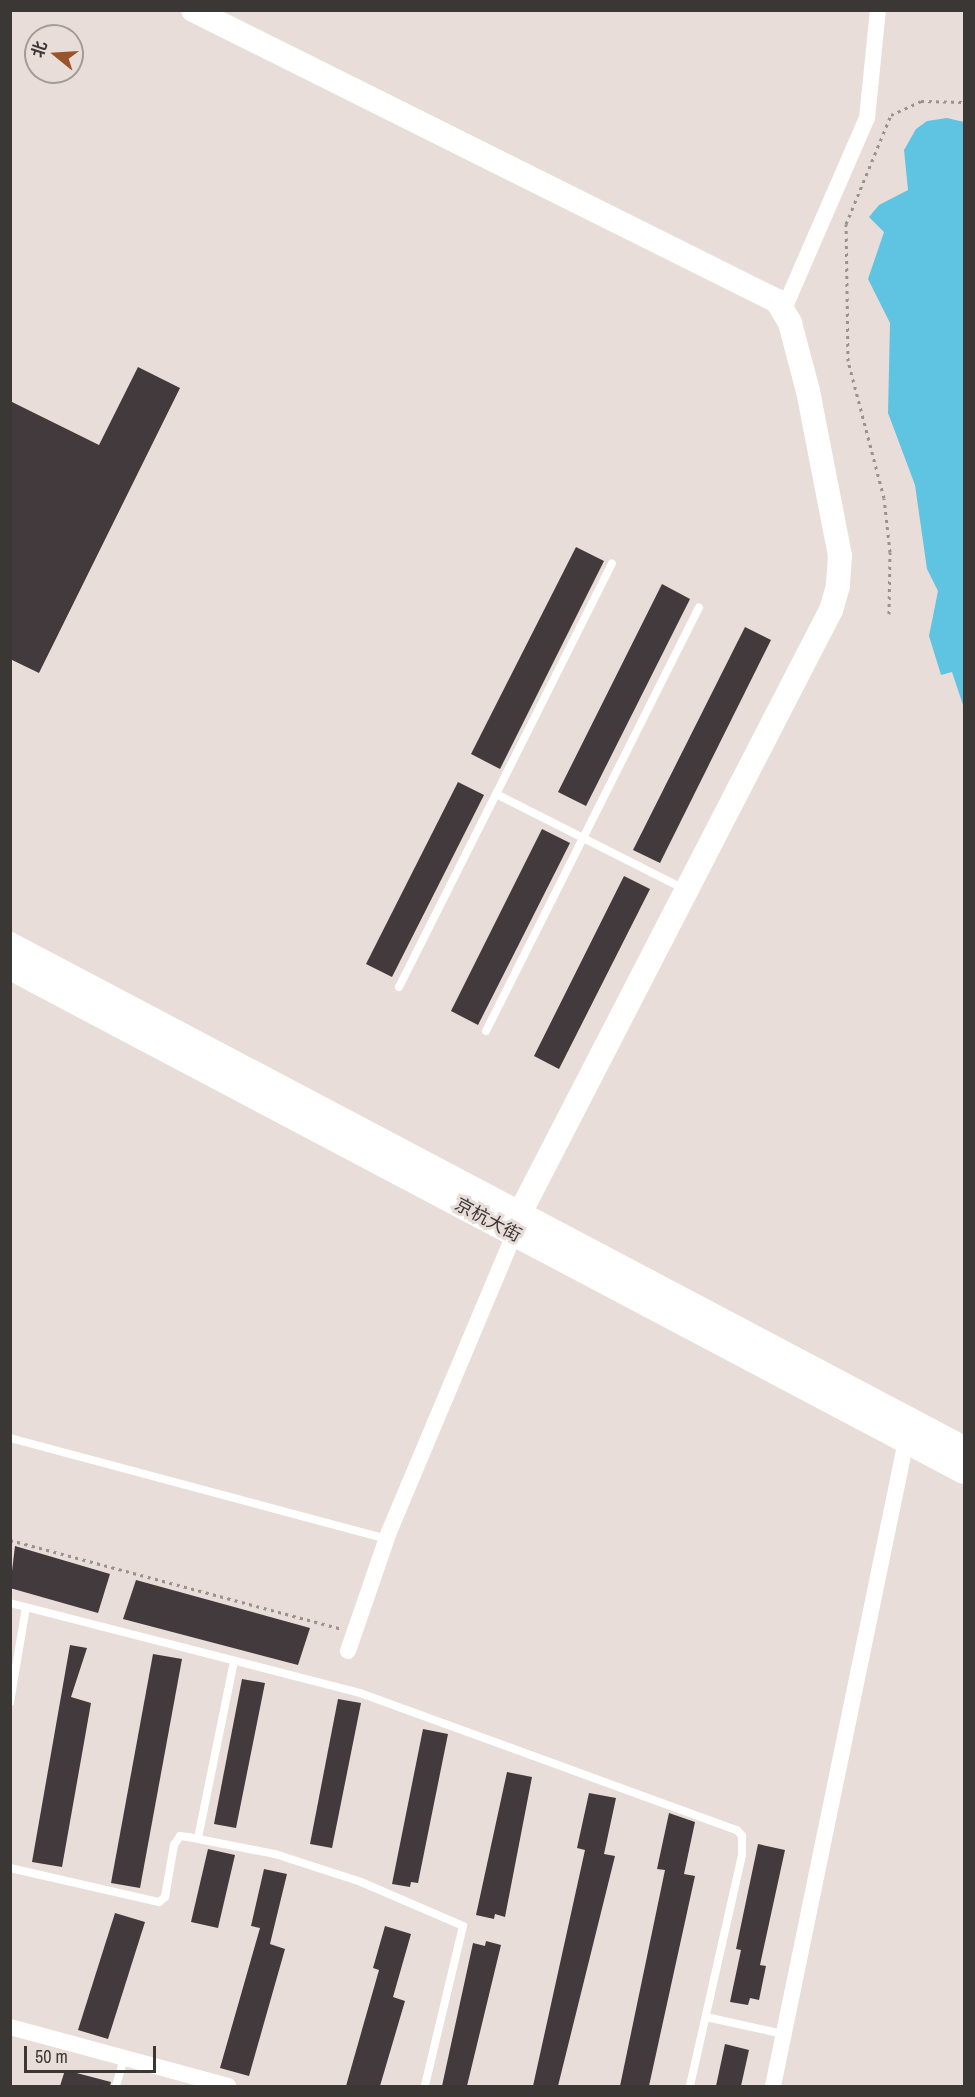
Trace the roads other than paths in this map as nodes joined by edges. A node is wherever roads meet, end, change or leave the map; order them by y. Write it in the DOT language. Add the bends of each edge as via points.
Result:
graph roads {
  1 [pos="193,10"];
  2 [pos="878,10"];
  3 [pos="783,311"];
  4 [pos="612,563"];
  5 [pos="699,607"];
  6 [pos="496,794"];
  7 [pos="583,838"];
  8 [pos="687,890"];
  9 [pos="10,944"];
  10 [pos="10,968"];
  11 [pos="399,987"];
  12 [pos="486,1031"];
  13 [pos="517,1224"];
  14 [pos="10,1438"];
  15 [pos="906,1441"];
  16 [pos="964,1448"];
  17 [pos="964,1472"];
  18 [pos="387,1539"];
  19 [pos="10,1603"];
  20 [pos="26,1607"];
  21 [pos="348,1651"];
  22 [pos="234,1661"];
  23 [pos="10,1702"];
  24 [pos="198,1838"];
  25 [pos="10,1868"];
  26 [pos="706,2017"];
  27 [pos="10,2027"];
  28 [pos="783,2034"];
  29 [pos="124,2058"];
  30 [pos="117,2086"];
  31 [pos="228,2086"];
  32 [pos="424,2086"];
  33 [pos="690,2086"];
  34 [pos="773,2086"];
  1 -- 3 [label="main road" via="777,301"];
  2 -- 3 [label="street" via="867,118"];
  3 -- 8 [label="main road" via="808,392 840,555 838,586 831,610"];
  4 -- 6 [label="lane"];
  5 -- 7 [label="lane"];
  6 -- 7 [label="lane"];
  6 -- 11 [label="lane"];
  7 -- 8 [label="lane"];
  7 -- 12 [label="lane"];
  8 -- 13 [label="main road"];
  9 -- 13 [label="main road, 京杭大街"];
  10 -- 13 [label="main road, 京杭大街"];
  13 -- 15 [label="main road, 京杭大街"];
  13 -- 16 [label="main road, 京杭大街"];
  13 -- 18 [label="street"];
  14 -- 18 [label="lane"];
  15 -- 17 [label="main road, 京杭大街"];
  15 -- 28 [label="street"];
  18 -- 21 [label="street"];
  19 -- 20 [label="lane"];
  20 -- 22 [label="lane"];
  20 -- 23 [label="lane"];
  22 -- 24 [label="lane"];
  22 -- 26 [label="lane" via="360,1694 737,1830 742,1836 742,1855"];
  24 -- 25 [label="lane" via="180,1836 174,1845 165,1897 159,1902"];
  24 -- 32 [label="lane" via="275,1854 350,1878 463,1926"];
  26 -- 28 [label="lane"];
  26 -- 33 [label="lane"];
  27 -- 29 [label="street"];
  28 -- 34 [label="street"];
  29 -- 30 [label="lane"];
  29 -- 31 [label="street"];
}
